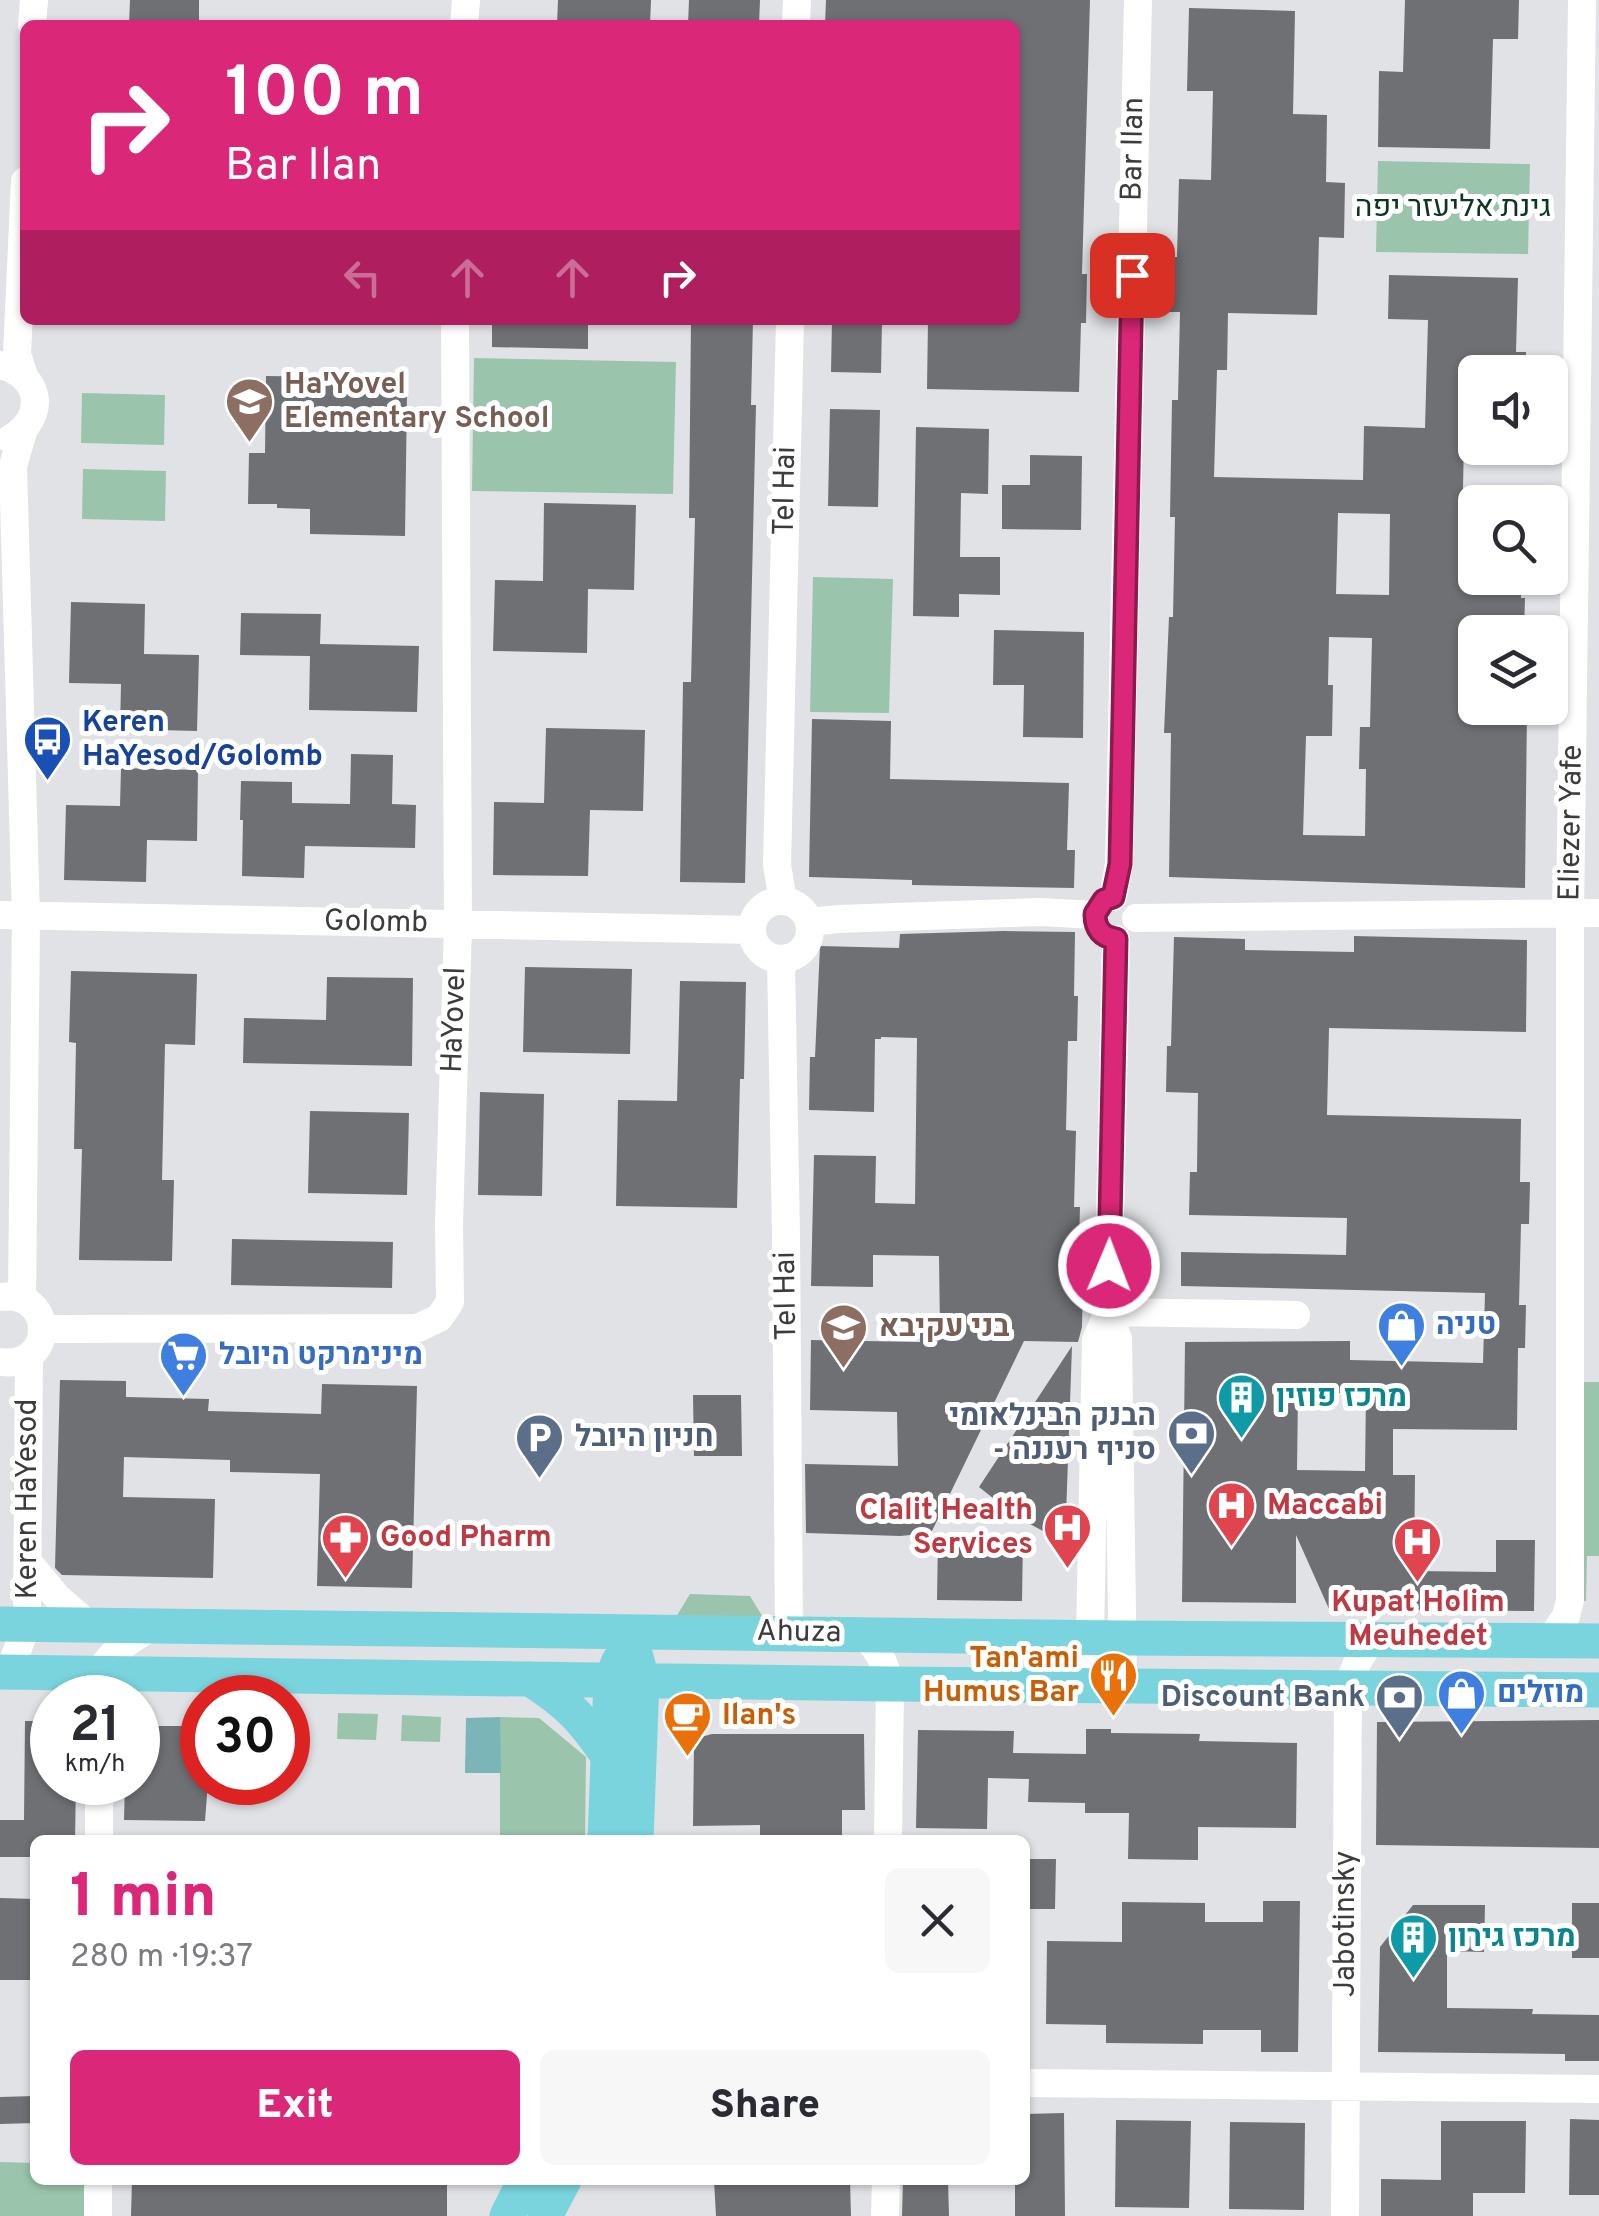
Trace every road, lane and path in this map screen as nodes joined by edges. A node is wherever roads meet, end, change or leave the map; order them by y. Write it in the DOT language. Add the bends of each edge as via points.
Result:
graph roads {
  1 [pos="1138,0"];
  2 [pos="1582,0"];
  3 [pos="20,289"];
  4 [pos="455,325"];
  5 [pos="790,325"];
  6 [pos="12,370"];
  7 [pos="11,437"];
  8 [pos="783,901"];
  9 [pos="1104,906"];
  10 [pos="1599,913"];
  11 [pos="1570,914"];
  12 [pos="13,916"];
  13 [pos="1136,918"];
  14 [pos="810,922"];
  15 [pos="458,925"];
  16 [pos="752,930"];
  17 [pos="1116,939"];
  18 [pos="781,959"];
  19 [pos="11,1297"];
  20 [pos="1108,1312"];
  21 [pos="1296,1315"];
  22 [pos="43,1329"];
  23 [pos="30,1357"];
  24 [pos="0,1362"];
  25 [pos="28,1562"];
  26 [pos="14,1624"];
  27 [pos="90,1626"];
  28 [pos="152,1627"];
  29 [pos="631,1632"];
  30 [pos="788,1633"];
  31 [pos="863,1634"];
  32 [pos="1106,1638"];
  33 [pos="1372,1638"];
  34 [pos="1550,1640"];
  35 [pos="1599,1641"];
  36 [pos="3,1663"];
  37 [pos="53,1675"];
  38 [pos="106,1675"];
  39 [pos="529,1678"];
  40 [pos="626,1680"];
  41 [pos="698,1681"];
  42 [pos="890,1684"];
  43 [pos="1106,1684"];
  44 [pos="160,1685"];
  45 [pos="1348,1687"];
  46 [pos="1599,1690"];
  47 [pos="624,1757"];
  48 [pos="98,1805"];
  49 [pos="98,1835"];
  50 [pos="606,1835"];
  51 [pos="635,1835"];
  52 [pos="888,1835"];
  53 [pos="1030,2083"];
  54 [pos="1345,2087"];
  55 [pos="1599,2090"];
  56 [pos="98,2185"];
  57 [pos="522,2185"];
  58 [pos="561,2185"];
  59 [pos="886,2185"];
  60 [pos="98,2216"];
  61 [pos="507,2216"];
  62 [pos="545,2216"];
  63 [pos="886,2216"];
  64 [pos="1344,2216"];
  1 -- 9 [label="street, Bar Ilan" via="1120,864"];
  2 -- 11 [label="street, Eliezer Yafe"];
  3 -- 6 [label="street"];
  4 -- 15 [label="street, HaYovel"];
  5 -- 8 [label="street, Tel Hai" via="777,866"];
  6 -- 7 [label="street" via="35,398 30,422"];
  7 -- 12 [label="street"];
  8 -- 14 [label="street" via="802,909"];
  8 -- 16 [label="street" via="763,907"];
  9 -- 13 [label="street" via="1121,898"];
  9 -- 14 [label="street"];
  9 -- 17 [label="street" via="1098,929"];
  10 -- 11 [label="street"];
  11 -- 13 [label="street"];
  11 -- 34 [label="street, Eliezer Yafe" via="1570,1602"];
  12 -- 15 [label="street, Golomb"];
  12 -- 19 [label="street"];
  13 -- 17 [label="street" via="1132,930"];
  14 -- 18 [label="street" via="806,946"];
  15 -- 16 [label="street, Golomb"];
  15 -- 22 [label="street, HaYovel" via="450,1302 439,1318 418,1328"];
  16 -- 18 [label="street" via="762,952"];
  17 -- 20 [label="street"];
  18 -- 30 [label="street, Tel Hai"];
  19 -- 22 [label="street" via="37,1310"];
  20 -- 21 [label="street"];
  20 -- 32 [label="street" via="1118,1338"];
  22 -- 23 [label="street"];
  23 -- 24 [label="street"];
  23 -- 25 [label="street, Keren HaYesod"];
  25 -- 26 [label="street, Keren HaYesod"];
  25 -- 27 [label="street"];
  26 -- 27 [label="main road, Ahuza"];
  26 -- 36 [label="street, Keren HaYesod"];
  27 -- 28 [label="main road, Ahuza"];
  28 -- 29 [label="main road, Ahuza"];
  28 -- 38 [label="street" via="124,1646"];
  29 -- 30 [label="main road, Ahuza"];
  29 -- 40 [label="main road"];
  30 -- 31 [label="main road, Ahuza"];
  31 -- 32 [label="main road, Ahuza"];
  31 -- 42 [label="street" via="876,1646"];
  32 -- 33 [label="main road, Ahuza"];
  32 -- 43 [label="street"];
  33 -- 34 [label="main road, Ahuza"];
  33 -- 45 [label="street, Jabotinsky"];
  34 -- 35 [label="main road, Ahuza"];
  36 -- 37 [label="main road, Ahuza"];
  39 -- 40 [label="main road, Ahuza"];
  39 -- 44 [label="main road, Ahuza"];
  39 -- 47 [label="main road" via="561,1698"];
  40 -- 41 [label="main road, Ahuza"];
  40 -- 47 [label="main road"];
  41 -- 42 [label="main road, Ahuza"];
  41 -- 47 [label="main road"];
  42 -- 43 [label="main road, Ahuza"];
  42 -- 52 [label="street"];
  43 -- 45 [label="main road, Ahuza"];
  45 -- 46 [label="main road, Ahuza"];
  45 -- 54 [label="street, Jabotinsky"];
  47 -- 50 [label="main road"];
  47 -- 51 [label="main road"];
  48 -- 49 [label="street"];
  53 -- 54 [label="street"];
  54 -- 55 [label="street"];
  54 -- 64 [label="street, Jabotinsky"];
  56 -- 60 [label="street"];
  57 -- 61 [label="main road"];
  58 -- 62 [label="main road"];
  59 -- 63 [label="street"];
}
